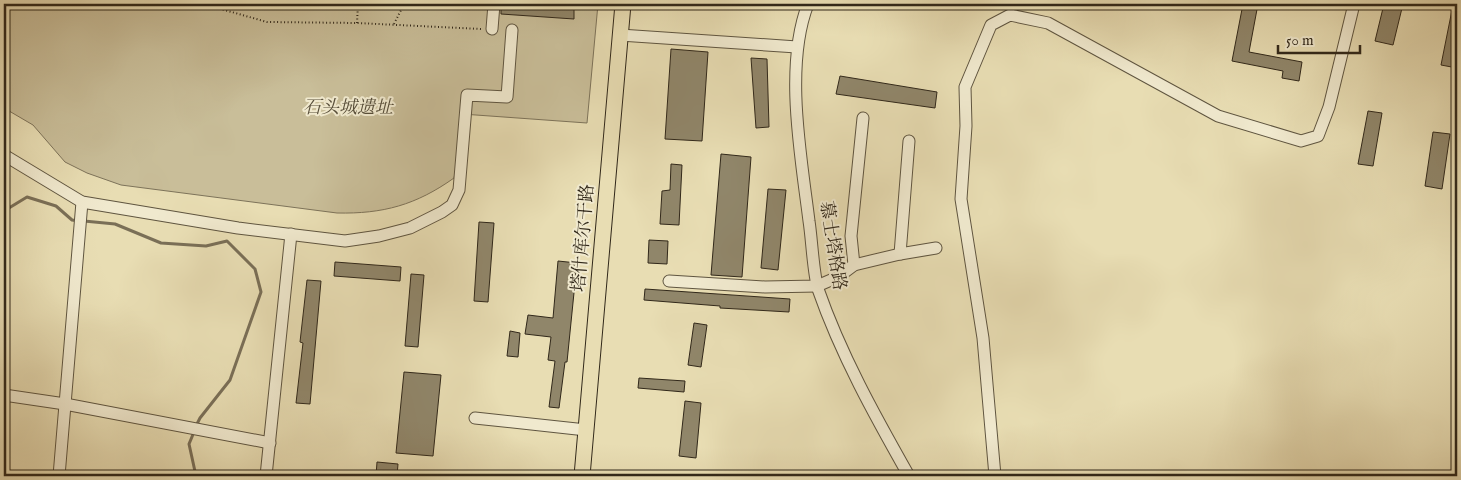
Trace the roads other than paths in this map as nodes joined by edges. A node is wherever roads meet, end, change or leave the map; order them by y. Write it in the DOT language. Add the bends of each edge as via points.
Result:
graph roads {
  1 [pos="494,4"];
  2 [pos="623,4"];
  3 [pos="808,4"];
  4 [pos="1354,4"];
  5 [pos="492,29"];
  6 [pos="512,30"];
  7 [pos="620,35"];
  8 [pos="797,47"];
  9 [pos="863,118"];
  10 [pos="909,141"];
  11 [pos="4,155"];
  12 [pos="82,202"];
  13 [pos="291,234"];
  14 [pos="936,248"];
  15 [pos="900,254"];
  16 [pos="854,265"];
  17 [pos="669,281"];
  18 [pos="818,286"];
  19 [pos="4,395"];
  20 [pos="64,404"];
  21 [pos="475,418"];
  22 [pos="586,430"];
  23 [pos="270,444"];
  24 [pos="58,476"];
  25 [pos="266,476"];
  26 [pos="582,476"];
  27 [pos="908,476"];
  28 [pos="995,476"];
  1 -- 5 [label="street"];
  2 -- 7 [label="main road, 塔什库尔干路"];
  3 -- 8 [label="street, 慕士塔格路"];
  4 -- 28 [label="street" via="1329,107 1318,136 1301,141 1218,116 1048,23 1010,15 990,25 965,86 961,199 983,338"];
  6 -- 13 [label="street" via="507,97 467,95 459,190 452,205 410,228 379,236 346,241"];
  7 -- 8 [label="street"];
  7 -- 22 [label="main road, 塔什库尔干路"];
  8 -- 18 [label="street, 慕士塔格路" via="795,75 800,142"];
  9 -- 16 [label="street" via="851,236"];
  10 -- 15 [label="street"];
  11 -- 12 [label="street"];
  12 -- 13 [label="street"];
  12 -- 20 [label="street"];
  13 -- 23 [label="street"];
  14 -- 15 [label="street"];
  15 -- 16 [label="street"];
  16 -- 18 [label="street"];
  17 -- 18 [label="street" via="765,287"];
  18 -- 27 [label="street, 慕士塔格路" via="840,344"];
  19 -- 20 [label="street"];
  20 -- 23 [label="street"];
  20 -- 24 [label="street"];
  21 -- 22 [label="street"];
  22 -- 26 [label="main road, 塔什库尔干路"];
  23 -- 25 [label="street"];
}
